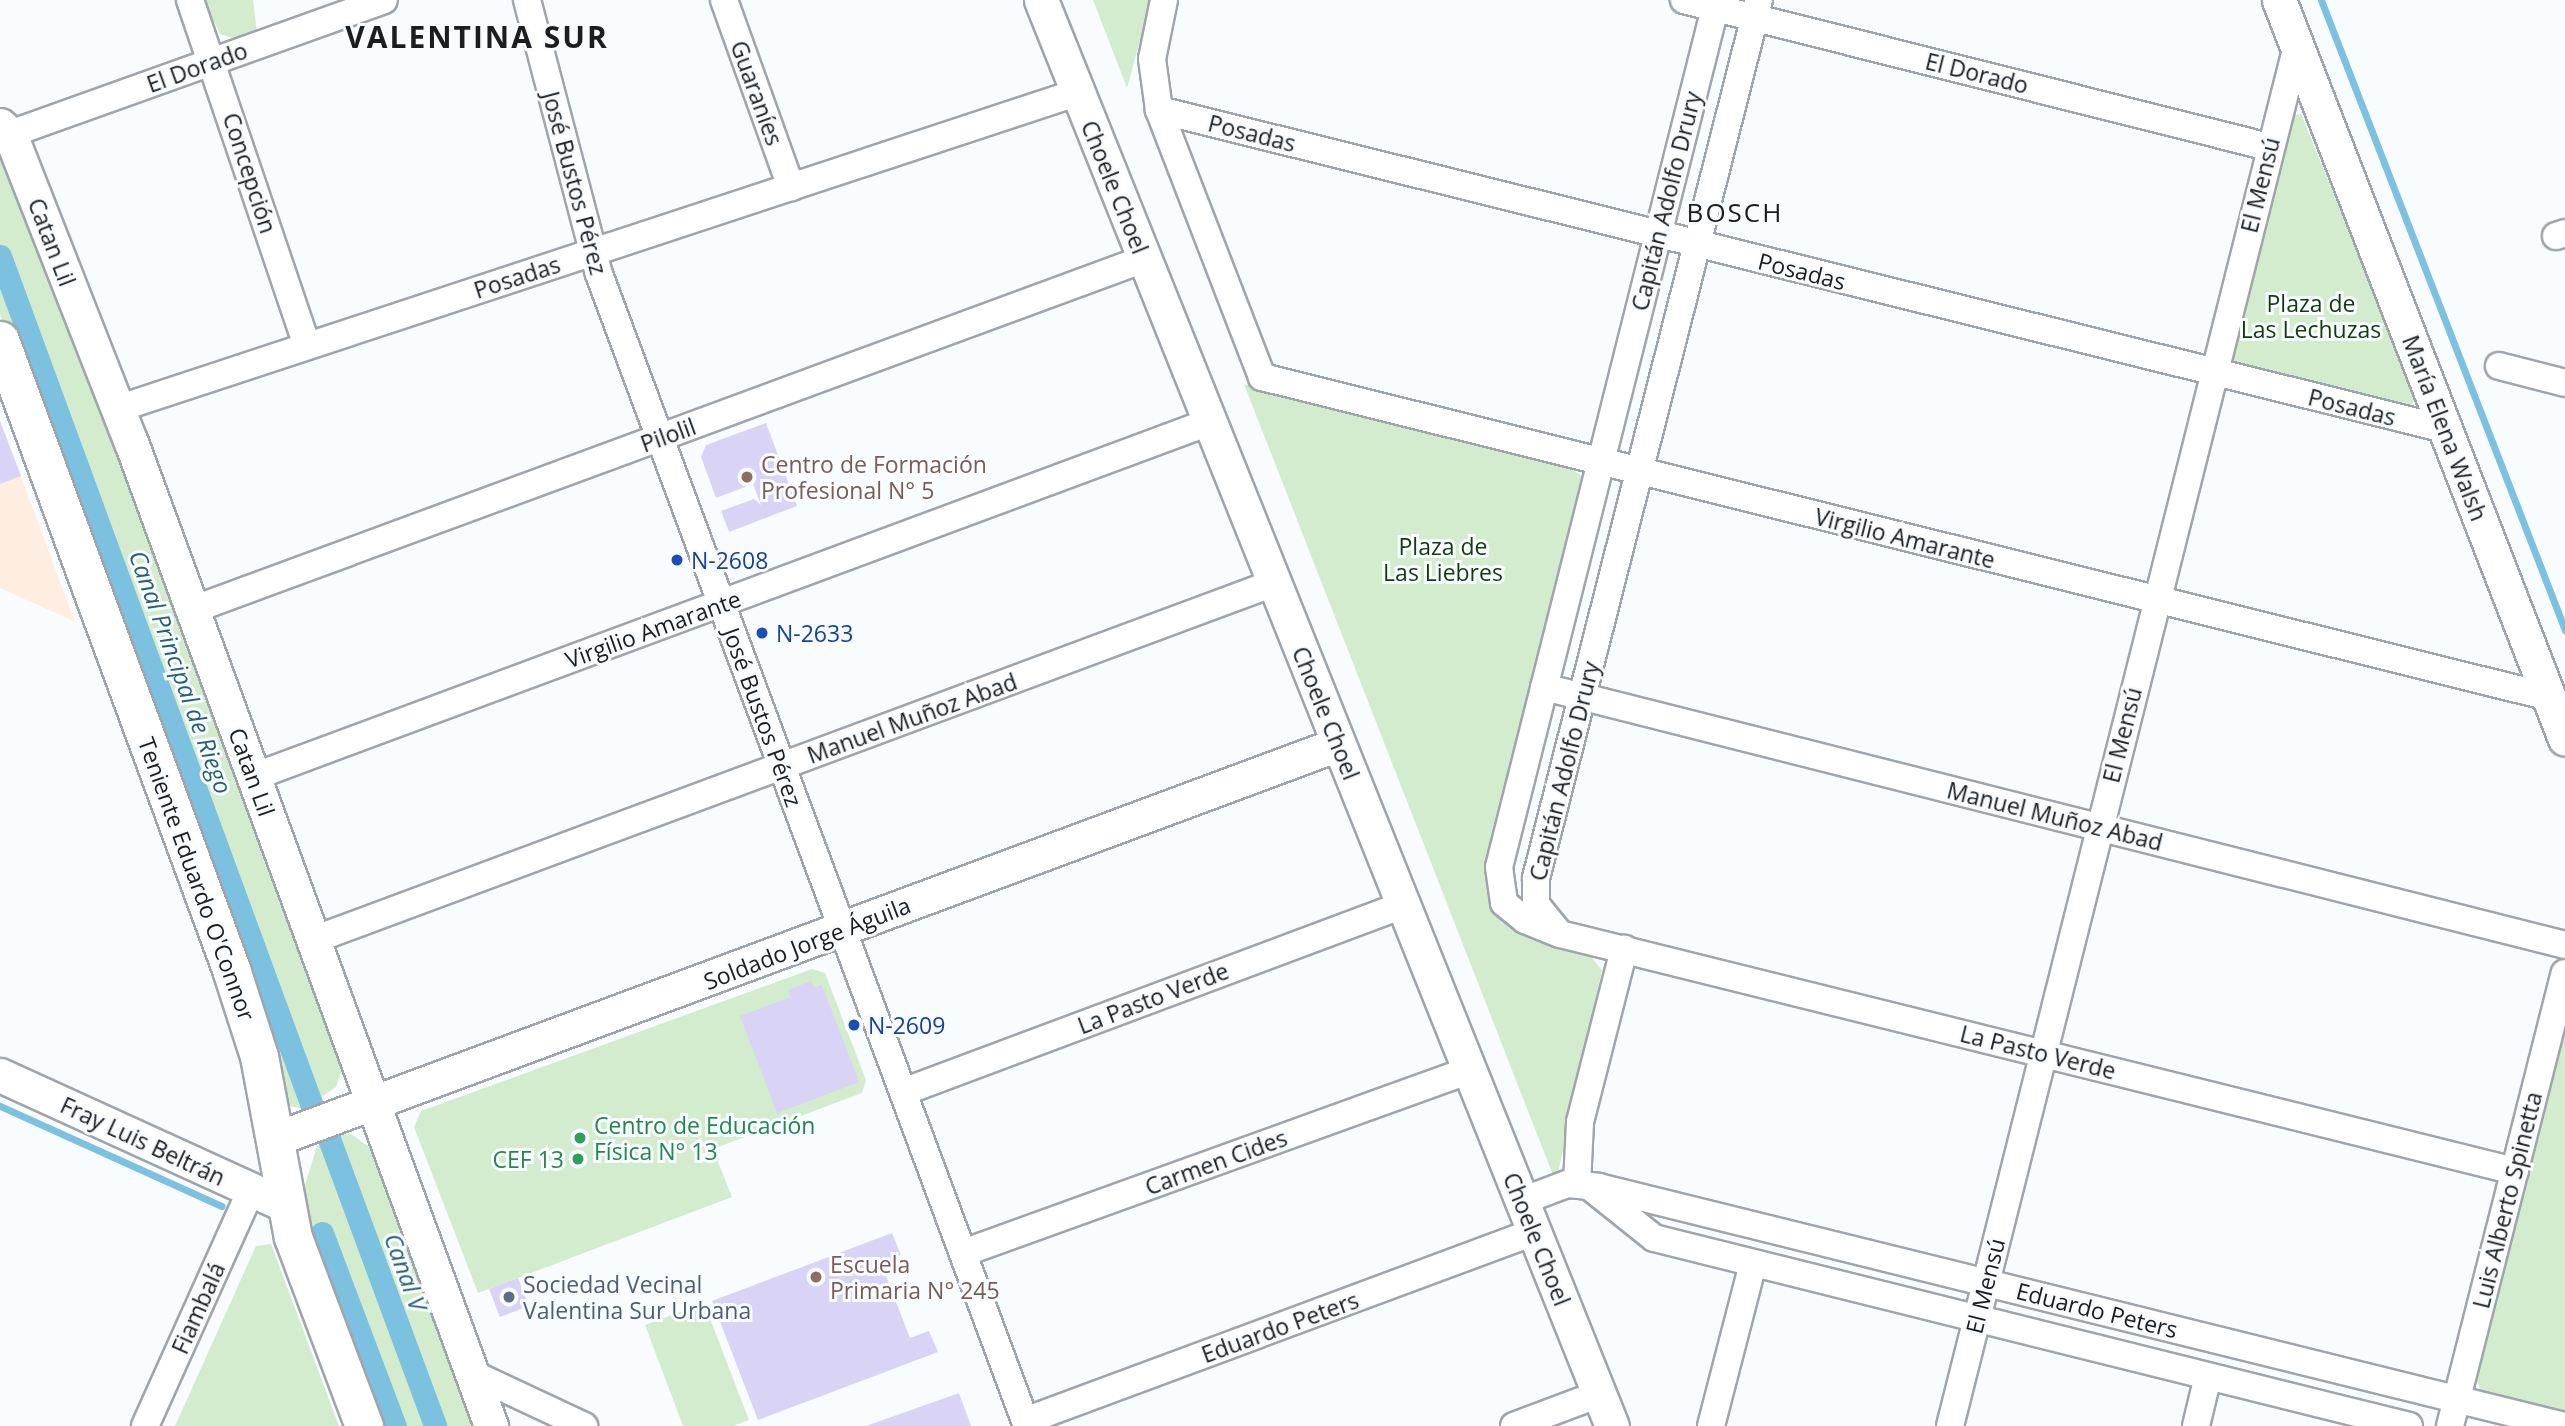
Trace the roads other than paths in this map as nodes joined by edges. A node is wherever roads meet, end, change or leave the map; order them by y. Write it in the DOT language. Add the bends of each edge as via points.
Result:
graph roads {
  1 [pos="190,0"];
  2 [pos="384,0"];
  3 [pos="527,0"];
  4 [pos="724,0"];
  5 [pos="1041,0"];
  6 [pos="1164,0"];
  7 [pos="1684,0"];
  8 [pos="2279,0"];
  9 [pos="1716,4"];
  10 [pos="1757,9"];
  11 [pos="2297,46"];
  12 [pos="213,61"];
  13 [pos="1076,93"];
  14 [pos="1159,110"];
  15 [pos="5,130"];
  16 [pos="2269,146"];
  17 [pos="791,187"];
  18 [pos="1658,235"];
  19 [pos="1697,244"];
  20 [pos="592,252"];
  21 [pos="1144,259"];
  22 [pos="0,340"];
  23 [pos="307,346"];
  24 [pos="2499,366"];
  25 [pos="2213,373"];
  26 [pos="2565,383"];
  27 [pos="117,409"];
  28 [pos="1209,422"];
  29 [pos="2445,429"];
  30 [pos="659,438"];
  31 [pos="1601,462"];
  32 [pos="1639,472"];
  33 [pos="1274,583"];
  34 [pos="2156,601"];
  35 [pos="721,603"];
  36 [pos="192,610"];
  37 [pos="1544,687"];
  38 [pos="1582,696"];
  39 [pos="2549,697"];
  40 [pos="2565,739"];
  41 [pos="1338,744"];
  42 [pos="782,766"];
  43 [pos="253,777"];
  44 [pos="2099,827"];
  45 [pos="1403,905"];
  46 [pos="843,930"];
  47 [pos="1560,934"];
  48 [pos="313,940"];
  49 [pos="2565,945"];
  50 [pos="1624,949"];
  51 [pos="2565,974"];
  52 [pos="2043,1054"];
  53 [pos="1469,1070"];
  54 [pos="0,1075"];
  55 [pos="903,1092"];
  56 [pos="374,1106"];
  57 [pos="275,1139"];
  58 [pos="2515,1171"];
  59 [pos="1583,1184"];
  60 [pos="251,1190"];
  61 [pos="1522,1201"];
  62 [pos="287,1206"];
  63 [pos="1534,1232"];
  64 [pos="963,1253"];
  65 [pos="1753,1264"];
  66 [pos="1985,1283"];
  67 [pos="1977,1319"];
  68 [pos="471,1373"];
  69 [pos="2208,1376"];
  70 [pos="1599,1394"];
  71 [pos="2456,1400"];
  72 [pos="1026,1423"];
  73 [pos="145,1426"];
  74 [pos="364,1426"];
  75 [pos="491,1426"];
  76 [pos="584,1426"];
  77 [pos="1514,1426"];
  78 [pos="1612,1426"];
  79 [pos="1711,1426"];
  80 [pos="1950,1426"];
  81 [pos="2196,1426"];
  82 [pos="2409,1426"];
  83 [pos="2450,1426"];
  84 [pos="2565,1426"];
  1 -- 12 [label="street, Concepción"];
  2 -- 12 [label="street, El Dorado"];
  3 -- 20 [label="street, José Bustos Pérez"];
  4 -- 17 [label="street, Guaraníes"];
  5 -- 13 [label="street, Choele Choel"];
  6 -- 14 [label="street" via="1152,72"];
  7 -- 9 [label="street, El Dorado"];
  8 -- 11 [label="street, María Elena Walsh"];
  9 -- 10 [label="street, El Dorado"];
  9 -- 18 [label="street, Capitán Adolfo Drury"];
  10 -- 16 [label="street, El Dorado"];
  10 -- 19 [label="street, Capitán Adolfo Drury"];
  11 -- 16 [label="street, El Mensú"];
  11 -- 29 [label="street, María Elena Walsh"];
  12 -- 15 [label="street, El Dorado"];
  12 -- 23 [label="street, Concepción"];
  13 -- 17 [label="street, Posadas"];
  13 -- 21 [label="street, Choele Choel"];
  14 -- 18 [label="street, Posadas"];
  14 -- 31 [label="street, Virgilio Amarante" via="1262,377"];
  15 -- 27 [label="street, Catan Lil"];
  16 -- 25 [label="street, El Mensú"];
  17 -- 20 [label="street, Posadas"];
  18 -- 19 [label="street, Posadas"];
  18 -- 31 [label="street, Capitán Adolfo Drury"];
  19 -- 25 [label="street, Posadas"];
  19 -- 32 [label="street, Capitán Adolfo Drury"];
  20 -- 23 [label="street, Posadas"];
  20 -- 30 [label="street, José Bustos Pérez"];
  21 -- 28 [label="street, Choele Choel"];
  21 -- 30 [label="street, Pilolil"];
  22 -- 57 [label="main road, Teniente Eduardo O'Connor" via="231,969 259,1056"];
  23 -- 27 [label="street, Posadas"];
  24 -- 26 [label="street"];
  25 -- 29 [label="street, Posadas"];
  25 -- 34 [label="street, El Mensú"];
  27 -- 36 [label="street, Catan Lil"];
  28 -- 33 [label="street, Choele Choel"];
  28 -- 35 [label="street, Virgilio Amarante"];
  29 -- 39 [label="street, María Elena Walsh"];
  30 -- 35 [label="street, José Bustos Pérez"];
  30 -- 36 [label="street, Pilolil"];
  31 -- 32 [label="street, Virgilio Amarante"];
  31 -- 37 [label="street, Capitán Adolfo Drury"];
  32 -- 34 [label="street, Virgilio Amarante"];
  32 -- 38 [label="street, Capitán Adolfo Drury"];
  33 -- 41 [label="street, Choele Choel"];
  33 -- 42 [label="street, Manuel Muñoz Abad"];
  34 -- 39 [label="street, Virgilio Amarante"];
  34 -- 44 [label="street, El Mensú"];
  35 -- 42 [label="street, José Bustos Pérez"];
  35 -- 43 [label="street, Virgilio Amarante"];
  36 -- 43 [label="street, Catan Lil"];
  37 -- 38 [label="street, Manuel Muñoz Abad"];
  37 -- 47 [label="street, Capitán Adolfo Drury" via="1498,881 1513,913"];
  38 -- 44 [label="street, Manuel Muñoz Abad"];
  38 -- 47 [label="street, Capitán Adolfo Drury" via="1534,892 1540,916"];
  39 -- 40 [label="street, María Elena Walsh"];
  41 -- 45 [label="street, Choele Choel"];
  41 -- 46 [label="street, Soldado Jorge Águila"];
  42 -- 46 [label="street, José Bustos Pérez"];
  42 -- 48 [label="street, Manuel Muñoz Abad"];
  43 -- 48 [label="street, Catan Lil"];
  44 -- 49 [label="street, Manuel Muñoz Abad"];
  44 -- 52 [label="street, El Mensú"];
  45 -- 53 [label="street, Choele Choel"];
  45 -- 55 [label="street, La Pasto Verde"];
  46 -- 55 [label="street, José Bustos Pérez"];
  46 -- 56 [label="street, Soldado Jorge Águila"];
  47 -- 50 [label="street, La Pasto Verde"];
  48 -- 56 [label="street, Catan Lil"];
  50 -- 52 [label="street, La Pasto Verde"];
  50 -- 59 [label="street" via="1580,1122"];
  51 -- 58 [label="street, Luis Alberto Spinetta"];
  52 -- 58 [label="street, La Pasto Verde"];
  52 -- 66 [label="street, El Mensú"];
  53 -- 61 [label="street, Choele Choel"];
  53 -- 64 [label="street, Carmen Cides"];
  54 -- 60 [label="street, Fray Luis Beltrán"];
  55 -- 64 [label="street, José Bustos Pérez"];
  56 -- 57 [label="street, Soldado Jorge Águila"];
  56 -- 68 [label="street, Catan Lil"];
  57 -- 62 [label="main road, Teniente Eduardo O'Connor"];
  58 -- 71 [label="street, Luis Alberto Spinetta"];
  59 -- 61 [label="street"];
  59 -- 65 [label="street, Eduardo Peters" via="1644,1234"];
  59 -- 66 [label="street, Eduardo Peters"];
  60 -- 62 [label="street, Fray Luis Beltrán"];
  60 -- 73 [label="street, Fiambalá"];
  61 -- 63 [label="street, Choele Choel"];
  62 -- 74 [label="main road, Teniente Eduardo O'Connor"];
  63 -- 70 [label="street, Choele Choel"];
  63 -- 72 [label="street, Eduardo Peters"];
  64 -- 72 [label="street, José Bustos Pérez"];
  65 -- 67 [label="street, Eduardo Peters"];
  65 -- 79 [label="street"];
  66 -- 67 [label="street, El Mensú"];
  66 -- 71 [label="street, Eduardo Peters"];
  67 -- 69 [label="street, Eduardo Peters"];
  67 -- 80 [label="street, El Mensú"];
  68 -- 75 [label="street, Catan Lil"];
  68 -- 76 [label="street"];
  69 -- 81 [label="street"];
  69 -- 82 [label="street, Eduardo Peters"];
  70 -- 77 [label="street"];
  70 -- 78 [label="street, Choele Choel"];
  71 -- 83 [label="street, Luis Alberto Spinetta"];
  71 -- 84 [label="street, Eduardo Peters"];
}
